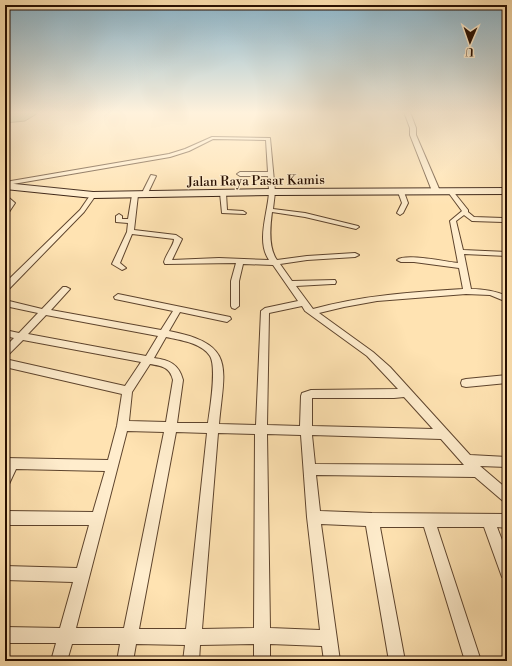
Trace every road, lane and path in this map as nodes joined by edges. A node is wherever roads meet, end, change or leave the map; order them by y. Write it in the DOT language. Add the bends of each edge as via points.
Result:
graph roads {
  1 [pos="201,143"];
  2 [pos="268,143"];
  3 [pos="416,143"];
  4 [pos="240,174"];
  5 [pos="271,174"];
  6 [pos="153,176"];
  7 [pos="5,186"];
  8 [pos="436,191"];
  9 [pos="450,191"];
  10 [pos="507,191"];
  11 [pos="272,192"];
  12 [pos="401,192"];
  13 [pos="223,193"];
  14 [pos="93,195"];
  15 [pos="139,195"];
  16 [pos="8,199"];
  17 [pos="269,210"];
  18 [pos="465,212"];
  19 [pos="243,213"];
  20 [pos="400,213"];
  21 [pos="5,214"];
  22 [pos="119,216"];
  23 [pos="503,220"];
  24 [pos="132,221"];
  25 [pos="356,227"];
  26 [pos="130,232"];
  27 [pos="460,252"];
  28 [pos="507,254"];
  29 [pos="355,255"];
  30 [pos="401,260"];
  31 [pos="240,261"];
  32 [pos="275,263"];
  33 [pos="463,266"];
  34 [pos="122,268"];
  35 [pos="9,279"];
  36 [pos="332,282"];
  37 [pos="290,284"];
  38 [pos="5,288"];
  39 [pos="66,289"];
  40 [pos="468,292"];
  41 [pos="118,297"];
  42 [pos="506,300"];
  43 [pos="5,303"];
  44 [pos="304,303"];
  45 [pos="235,306"];
  46 [pos="178,309"];
  47 [pos="45,312"];
  48 [pos="312,312"];
  49 [pos="227,319"];
  50 [pos="5,333"];
  51 [pos="164,334"];
  52 [pos="21,337"];
  53 [pos="5,353"];
  54 [pos="148,360"];
  55 [pos="5,363"];
  56 [pos="507,379"];
  57 [pos="466,383"];
  58 [pos="127,391"];
  59 [pos="408,392"];
  60 [pos="123,426"];
  61 [pos="171,428"];
  62 [pos="213,428"];
  63 [pos="261,430"];
  64 [pos="306,430"];
  65 [pos="445,434"];
  66 [pos="469,460"];
  67 [pos="507,462"];
  68 [pos="9,463"];
  69 [pos="112,466"];
  70 [pos="310,469"];
  71 [pos="477,471"];
  72 [pos="5,480"];
  73 [pos="507,497"];
  74 [pos="314,517"];
  75 [pos="5,518"];
  76 [pos="97,520"];
  77 [pos="372,520"];
  78 [pos="428,520"];
  79 [pos="488,521"];
  80 [pos="507,521"];
  81 [pos="507,572"];
  82 [pos="5,573"];
  83 [pos="82,574"];
  84 [pos="5,634"];
  85 [pos="66,635"];
  86 [pos="130,636"];
  87 [pos="262,636"];
  88 [pos="194,637"];
  89 [pos="330,638"];
  90 [pos="59,661"];
  91 [pos="125,661"];
  92 [pos="191,661"];
  93 [pos="262,661"];
  94 [pos="332,661"];
  95 [pos="397,661"];
  96 [pos="473,661"];
  1 -- 7 [label="street" via="170,155"];
  2 -- 5 [label="street"];
  3 -- 8 [label="street"];
  4 -- 5 [label="street"];
  5 -- 11 [label="street"];
  6 -- 15 [label="street"];
  7 -- 14 [label="main road, Jalan Raya Pasar Kamis"];
  8 -- 9 [label="main road, Jalan Raya Pasar Kamis"];
  8 -- 12 [label="main road, Jalan Raya Pasar Kamis"];
  9 -- 10 [label="main road, Jalan Raya Pasar Kamis"];
  9 -- 18 [label="street" via="466,209"];
  11 -- 12 [label="main road, Jalan Raya Pasar Kamis"];
  11 -- 13 [label="main road, Jalan Raya Pasar Kamis"];
  11 -- 17 [label="street"];
  12 -- 20 [label="street" via="405,203"];
  13 -- 15 [label="main road, Jalan Raya Pasar Kamis"];
  13 -- 19 [label="street" via="224,212"];
  14 -- 15 [label="main road, Jalan Raya Pasar Kamis"];
  14 -- 35 [label="street" via="82,211"];
  15 -- 24 [label="street"];
  16 -- 21 [label="street" via="12,204"];
  17 -- 25 [label="street"];
  17 -- 32 [label="street" via="267,241 270,256"];
  18 -- 23 [label="street" via="472,219"];
  18 -- 27 [label="street" via="453,222"];
  22 -- 24 [label="street" via="118,221"];
  24 -- 26 [label="street"];
  26 -- 31 [label="street" via="179,239 168,262"];
  26 -- 34 [label="street" via="116,264"];
  27 -- 28 [label="street"];
  27 -- 33 [label="street"];
  29 -- 32 [label="street"];
  30 -- 33 [label="street"];
  31 -- 32 [label="street"];
  31 -- 45 [label="street" via="235,281"];
  32 -- 37 [label="street"];
  33 -- 40 [label="street"];
  35 -- 38 [label="street"];
  36 -- 37 [label="street"];
  37 -- 44 [label="street"];
  39 -- 47 [label="street"];
  40 -- 42 [label="street" via="487,292"];
  40 -- 48 [label="street" via="386,297 340,304"];
  41 -- 46 [label="street"];
  43 -- 47 [label="street"];
  44 -- 48 [label="street"];
  44 -- 63 [label="street" via="265,310"];
  46 -- 49 [label="street"];
  46 -- 51 [label="street"];
  47 -- 51 [label="street"];
  47 -- 52 [label="street"];
  48 -- 59 [label="street" via="370,354"];
  50 -- 52 [label="street"];
  51 -- 54 [label="street"];
  51 -- 62 [label="street" via="194,340 215,355 218,362 218,379"];
  52 -- 53 [label="street"];
  52 -- 54 [label="street"];
  54 -- 58 [label="street"];
  54 -- 61 [label="street" via="170,365 177,372"];
  55 -- 58 [label="street"];
  56 -- 57 [label="street"];
  58 -- 60 [label="street"];
  59 -- 64 [label="street" via="311,394 306,396"];
  59 -- 65 [label="street"];
  60 -- 61 [label="street"];
  60 -- 69 [label="street"];
  61 -- 62 [label="street"];
  61 -- 86 [label="street"];
  62 -- 63 [label="street"];
  62 -- 88 [label="street"];
  63 -- 64 [label="street"];
  63 -- 87 [label="street"];
  64 -- 65 [label="street"];
  64 -- 70 [label="street"];
  65 -- 66 [label="street"];
  66 -- 67 [label="street"];
  66 -- 71 [label="street"];
  68 -- 69 [label="street"];
  68 -- 72 [label="street"];
  69 -- 76 [label="street"];
  70 -- 71 [label="street"];
  70 -- 74 [label="street"];
  71 -- 73 [label="street"];
  74 -- 77 [label="street"];
  74 -- 89 [label="street"];
  75 -- 76 [label="street"];
  76 -- 83 [label="street"];
  77 -- 78 [label="street"];
  77 -- 95 [label="street"];
  78 -- 79 [label="street"];
  78 -- 96 [label="street"];
  79 -- 80 [label="street"];
  79 -- 81 [label="street"];
  82 -- 83 [label="street"];
  83 -- 85 [label="street"];
  84 -- 85 [label="street"];
  85 -- 86 [label="street"];
  85 -- 90 [label="street"];
  86 -- 88 [label="street"];
  86 -- 91 [label="street"];
  87 -- 88 [label="street"];
  87 -- 89 [label="street"];
  87 -- 93 [label="street"];
  88 -- 92 [label="street"];
  89 -- 94 [label="street"];
}
